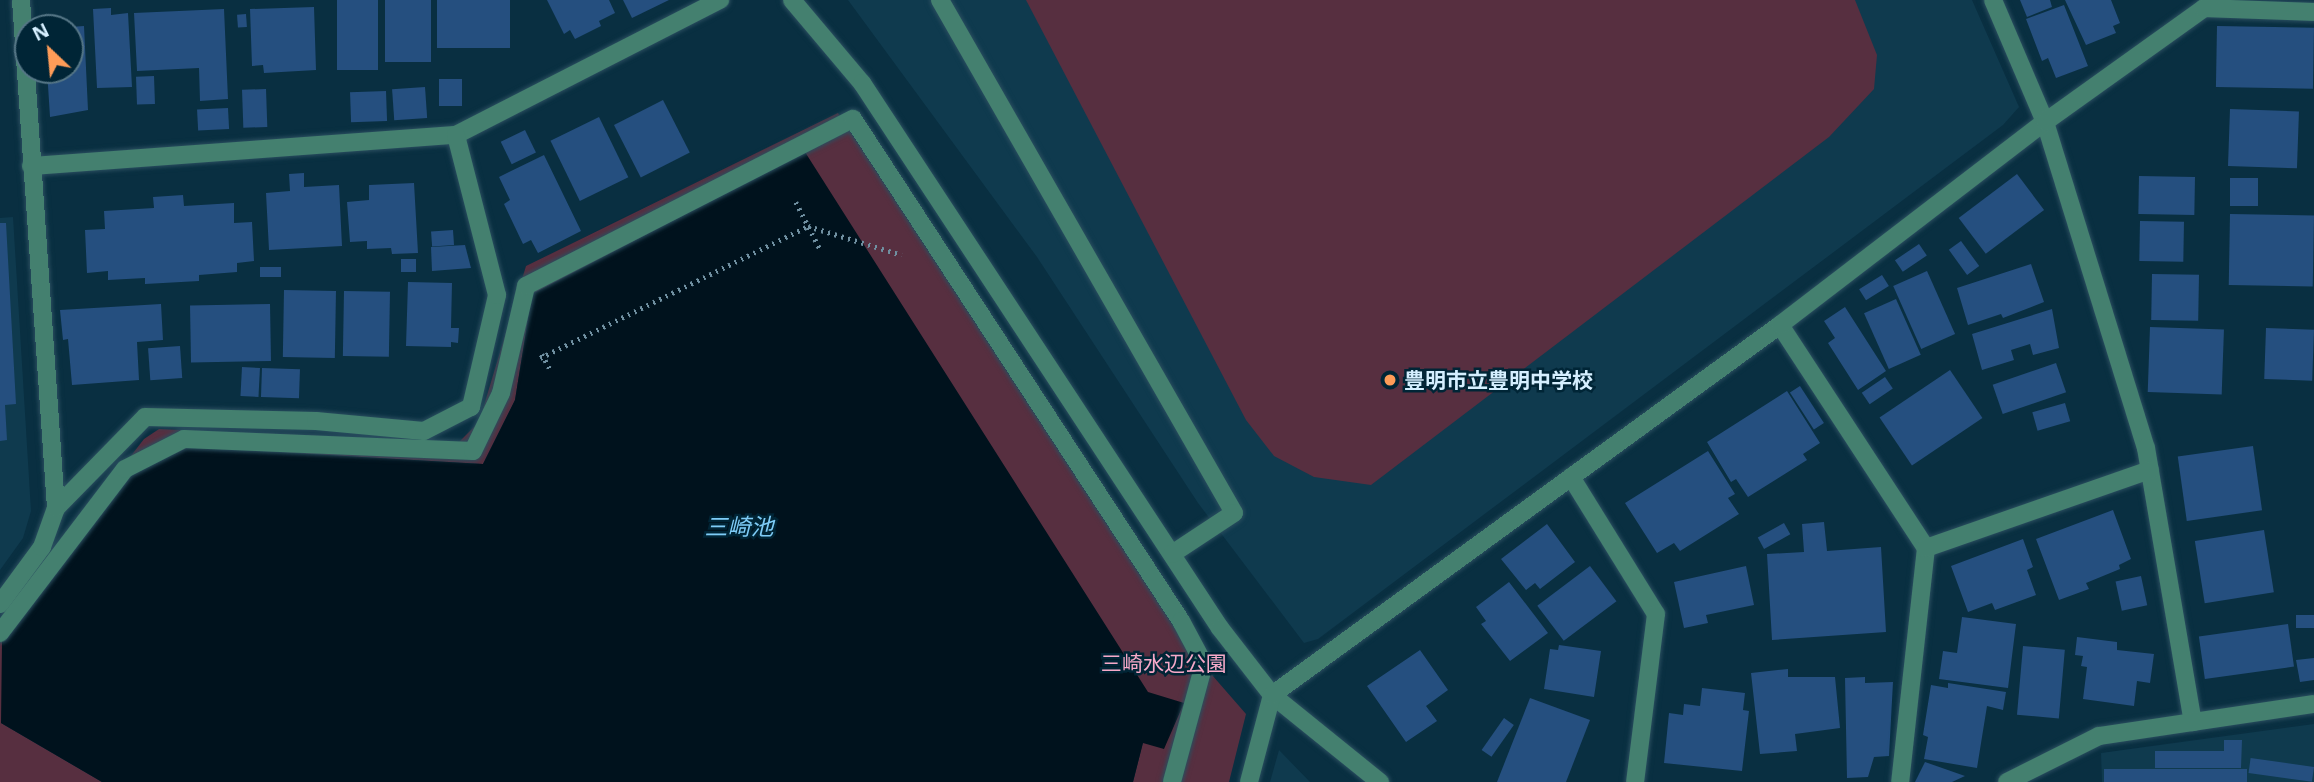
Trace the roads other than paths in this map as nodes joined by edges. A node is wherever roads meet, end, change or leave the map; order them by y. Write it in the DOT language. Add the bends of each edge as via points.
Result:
graph roads {
  1 [pos="21,0"];
  2 [pos="720,0"];
  3 [pos="792,0"];
  4 [pos="940,0"];
  5 [pos="1993,0"];
  6 [pos="2314,12"];
  7 [pos="2045,122"];
  8 [pos="456,135"];
  9 [pos="31,166"];
  10 [pos="1780,325"];
  11 [pos="2150,470"];
  12 [pos="1571,477"];
  13 [pos="56,508"];
  14 [pos="1926,548"];
  15 [pos="1172,554"];
  16 [pos="0,604"];
  17 [pos="0,633"];
  18 [pos="1272,695"];
  19 [pos="2314,704"];
  20 [pos="2193,722"];
  21 [pos="1172,782"];
  22 [pos="1249,782"];
  23 [pos="1380,782"];
  24 [pos="1635,782"];
  25 [pos="1900,782"];
  26 [pos="2007,782"];
  1 -- 9 [label="street"];
  2 -- 8 [label="street"];
  3 -- 15 [label="street" via="862,83"];
  4 -- 15 [label="street" via="1234,513"];
  5 -- 7 [label="street"];
  6 -- 7 [label="street" via="2204,8"];
  7 -- 10 [label="street"];
  7 -- 11 [label="street"];
  8 -- 9 [label="street"];
  8 -- 13 [label="street" via="498,295 471,407 424,431 316,421 145,417"];
  9 -- 13 [label="street"];
  10 -- 12 [label="street"];
  10 -- 14 [label="street"];
  11 -- 14 [label="street"];
  11 -- 20 [label="street"];
  12 -- 18 [label="street"];
  12 -- 24 [label="street" via="1656,614"];
  13 -- 16 [label="street" via="42,547"];
  14 -- 25 [label="street"];
  15 -- 18 [label="street"];
  17 -- 21 [label="street" via="125,469 184,439 473,451 501,393 526,285 853,119 1181,621 1204,664"];
  18 -- 22 [label="street"];
  18 -- 23 [label="street"];
  19 -- 20 [label="street"];
  20 -- 26 [label="street" via="2099,736"];
}
